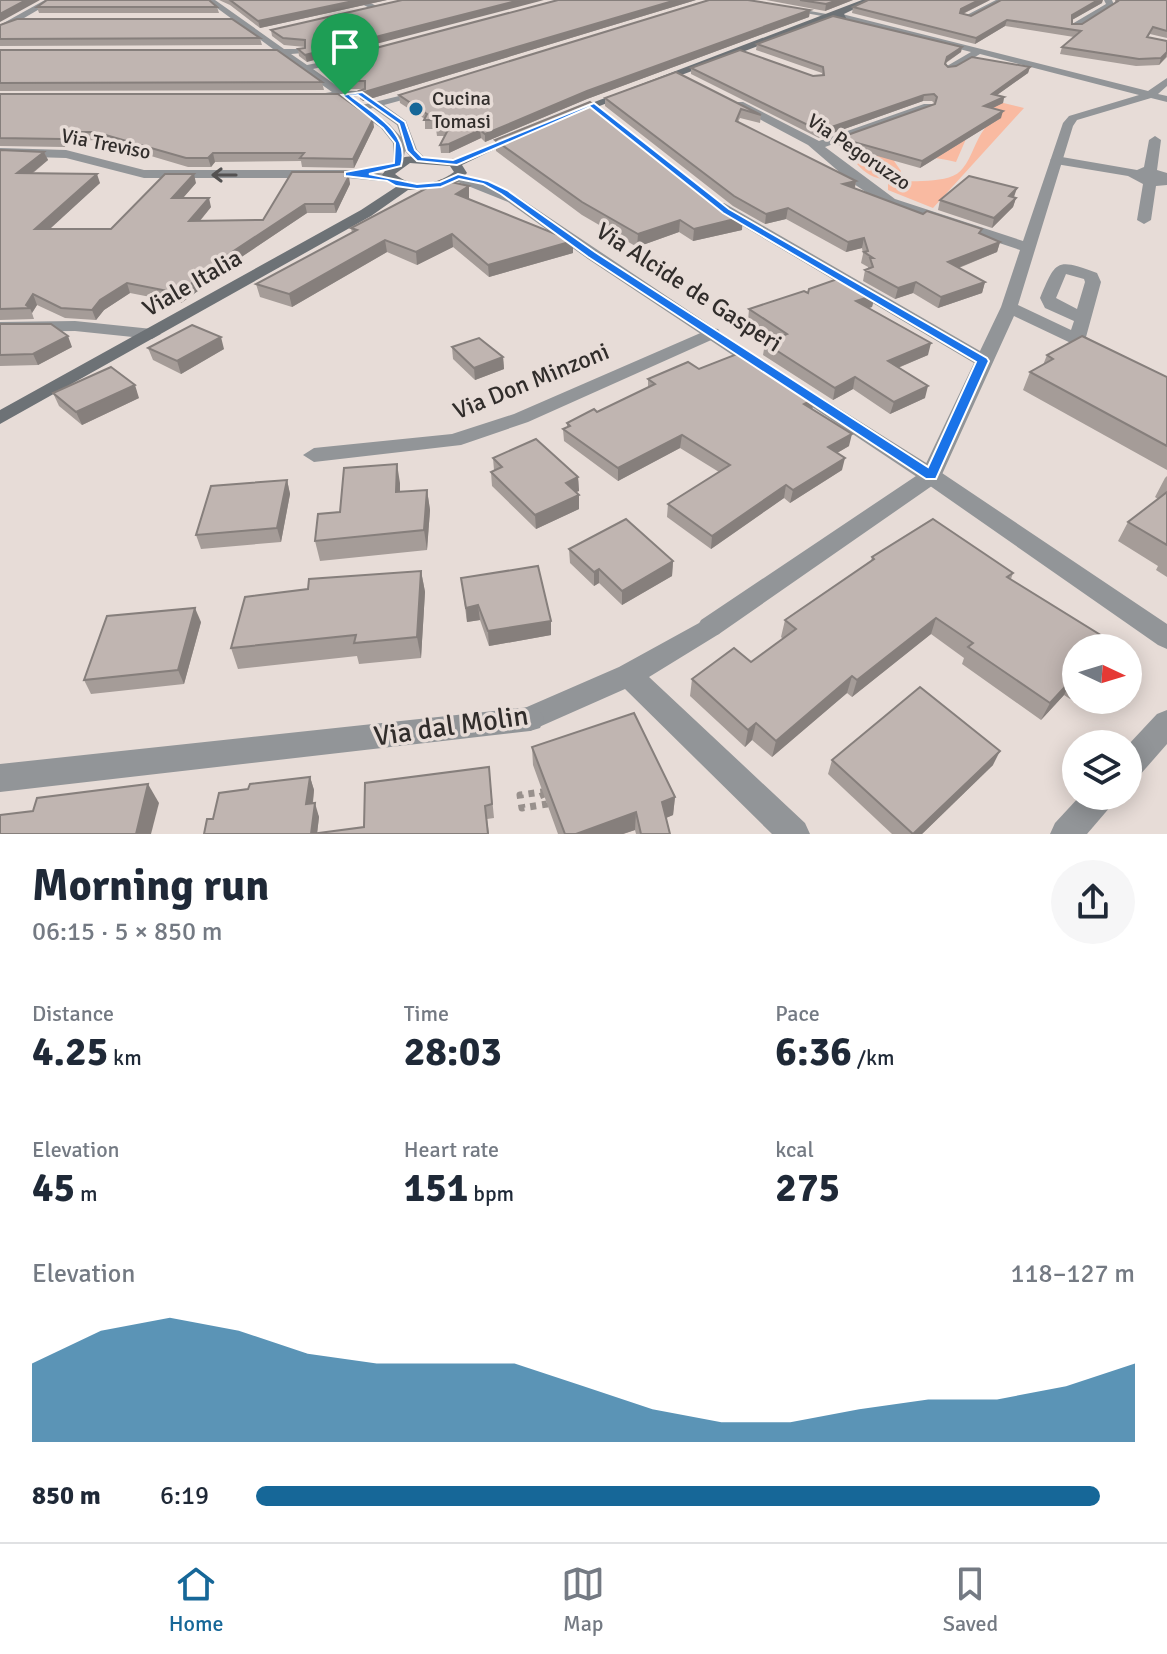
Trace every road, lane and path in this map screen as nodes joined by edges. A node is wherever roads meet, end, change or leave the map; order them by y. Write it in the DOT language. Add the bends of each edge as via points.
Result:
graph roads {
  1 [pos="51,0"];
  2 [pos="210,0"];
  3 [pos="225,0"];
  4 [pos="357,0"];
  5 [pos="734,0"];
  6 [pos="756,0"];
  7 [pos="869,0"];
  8 [pos="1002,0"];
  9 [pos="1108,0"];
  10 [pos="389,5"];
  11 [pos="377,8"];
  12 [pos="363,11"];
  13 [pos="835,15"];
  14 [pos="965,18"];
  15 [pos="18,19"];
  16 [pos="42,19"];
  17 [pos="212,19"];
  18 [pos="238,19"];
  19 [pos="253,19"];
  20 [pos="1075,26"];
  21 [pos="0,29"];
  22 [pos="272,32"];
  23 [pos="259,34"];
  24 [pos="740,50"];
  25 [pos="301,51"];
  26 [pos="979,51"];
  27 [pos="284,52"];
  28 [pos="243,53"];
  29 [pos="755,56"];
  30 [pos="350,58"];
  31 [pos="321,65"];
  32 [pos="306,68"];
  33 [pos="950,68"];
  34 [pos="674,73"];
  35 [pos="688,79"];
  36 [pos="1167,81"];
  37 [pos="428,89"];
  38 [pos="360,93"];
  39 [pos="345,95"];
  40 [pos="1150,95"];
  41 [pos="296,97"];
  42 [pos="729,99"];
  43 [pos="1167,99"];
  44 [pos="591,104"];
  45 [pos="376,105"];
  46 [pos="928,106"];
  47 [pos="362,108"];
  48 [pos="606,117"];
  49 [pos="552,121"];
  50 [pos="526,131"];
  51 [pos="1155,140"];
  52 [pos="817,146"];
  53 [pos="0,152"];
  54 [pos="420,159"];
  55 [pos="1056,160"];
  56 [pos="456,170"];
  57 [pos="396,174"];
  58 [pos="1150,177"];
  59 [pos="1167,179"];
  60 [pos="702,193"];
  61 [pos="1144,220"];
  62 [pos="1028,248"];
  63 [pos="1009,307"];
  64 [pos="1082,318"];
  65 [pos="0,327"];
  66 [pos="712,333"];
  67 [pos="152,334"];
  68 [pos="1077,339"];
  69 [pos="1114,357"];
  70 [pos="983,361"];
  71 [pos="0,418"];
  72 [pos="314,455"];
  73 [pos="931,476"];
  74 [pos="1167,638"];
  75 [pos="629,675"];
  76 [pos="1167,723"];
  77 [pos="1142,751"];
  78 [pos="0,778"];
  79 [pos="1087,810"];
  80 [pos="794,834"];
  81 [pos="1066,834"];
  1 -- 15 [label="street"];
  2 -- 18 [label="street"];
  3 -- 19 [label="street"];
  4 -- 11 [label="street"];
  5 -- 13 [label="street"];
  6 -- 13 [label="street"];
  7 -- 13 [label="main road"];
  8 -- 14 [label="street"];
  9 -- 20 [label="street" via="1110,5"];
  10 -- 11 [label="street"];
  11 -- 12 [label="street"];
  13 -- 24 [label="main road"];
  13 -- 26 [label="street"];
  15 -- 16 [label="street"];
  15 -- 21 [label="street"];
  17 -- 18 [label="street"];
  18 -- 19 [label="street"];
  18 -- 23 [label="street"];
  19 -- 22 [label="street"];
  22 -- 23 [label="street"];
  22 -- 25 [label="street"];
  23 -- 27 [label="street"];
  24 -- 29 [label="street"];
  24 -- 34 [label="main road"];
  25 -- 27 [label="street"];
  25 -- 31 [label="street"];
  26 -- 33 [label="street"];
  26 -- 40 [label="street"];
  27 -- 28 [label="street"];
  27 -- 32 [label="street"];
  30 -- 31 [label="street"];
  31 -- 32 [label="street"];
  31 -- 38 [label="street"];
  32 -- 39 [label="street"];
  34 -- 35 [label="street"];
  34 -- 44 [label="main road"];
  36 -- 40 [label="street"];
  37 -- 45 [label="street"];
  38 -- 39 [label="street"];
  38 -- 45 [label="street"];
  39 -- 41 [label="street"];
  39 -- 47 [label="street"];
  40 -- 43 [label="street"];
  40 -- 55 [label="street" via="1073,118"];
  42 -- 52 [label="street, Via Pegoruzzo"];
  44 -- 48 [label="street"];
  44 -- 49 [label="main road"];
  45 -- 47 [label="street"];
  45 -- 54 [label="street" via="402,123 411,151"];
  46 -- 52 [label="street"];
  47 -- 57 [label="street" via="399,143"];
  50 -- 56 [label="main road, Viale Italia"];
  51 -- 58 [label="street"];
  52 -- 62 [label="street, Via Pegoruzzo" via="890,202"];
  57 -- 53 [label="street, Via Treviso, one-way" via="144,174 66,154"];
  54 -- 56 [label="main road, Viale Italia"];
  54 -- 57 [label="main road, Viale Italia"];
  55 -- 58 [label="street"];
  55 -- 62 [label="street"];
  56 -- 57 [label="main road, Viale Italia" via="441,184"];
  56 -- 66 [label="street, Via Alcide de Gasperi" via="504,192"];
  57 -- 67 [label="main road, Viale Italia" via="366,213"];
  58 -- 59 [label="street"];
  58 -- 61 [label="street"];
  60 -- 70 [label="street"];
  62 -- 63 [label="street"];
  63 -- 68 [label="street"];
  63 -- 70 [label="street"];
  64 -- 68 [label="street"];
  65 -- 67 [label="street" via="75,326"];
  66 -- 72 [label="street, Via Don Minzoni" via="521,418 454,440"];
  66 -- 73 [label="street, Via Alcide de Gasperi"];
  67 -- 71 [label="main road, Viale Italia"];
  68 -- 69 [label="street"];
  70 -- 73 [label="street"];
  73 -- 74 [label="street, Via Alcide de Gasperi"];
  73 -- 75 [label="street, Via dal Molin" via="710,627"];
  75 -- 78 [label="street, Via dal Molin" via="530,719"];
  75 -- 80 [label="street"];
  76 -- 77 [label="street"];
  79 -- 81 [label="street"];
}
